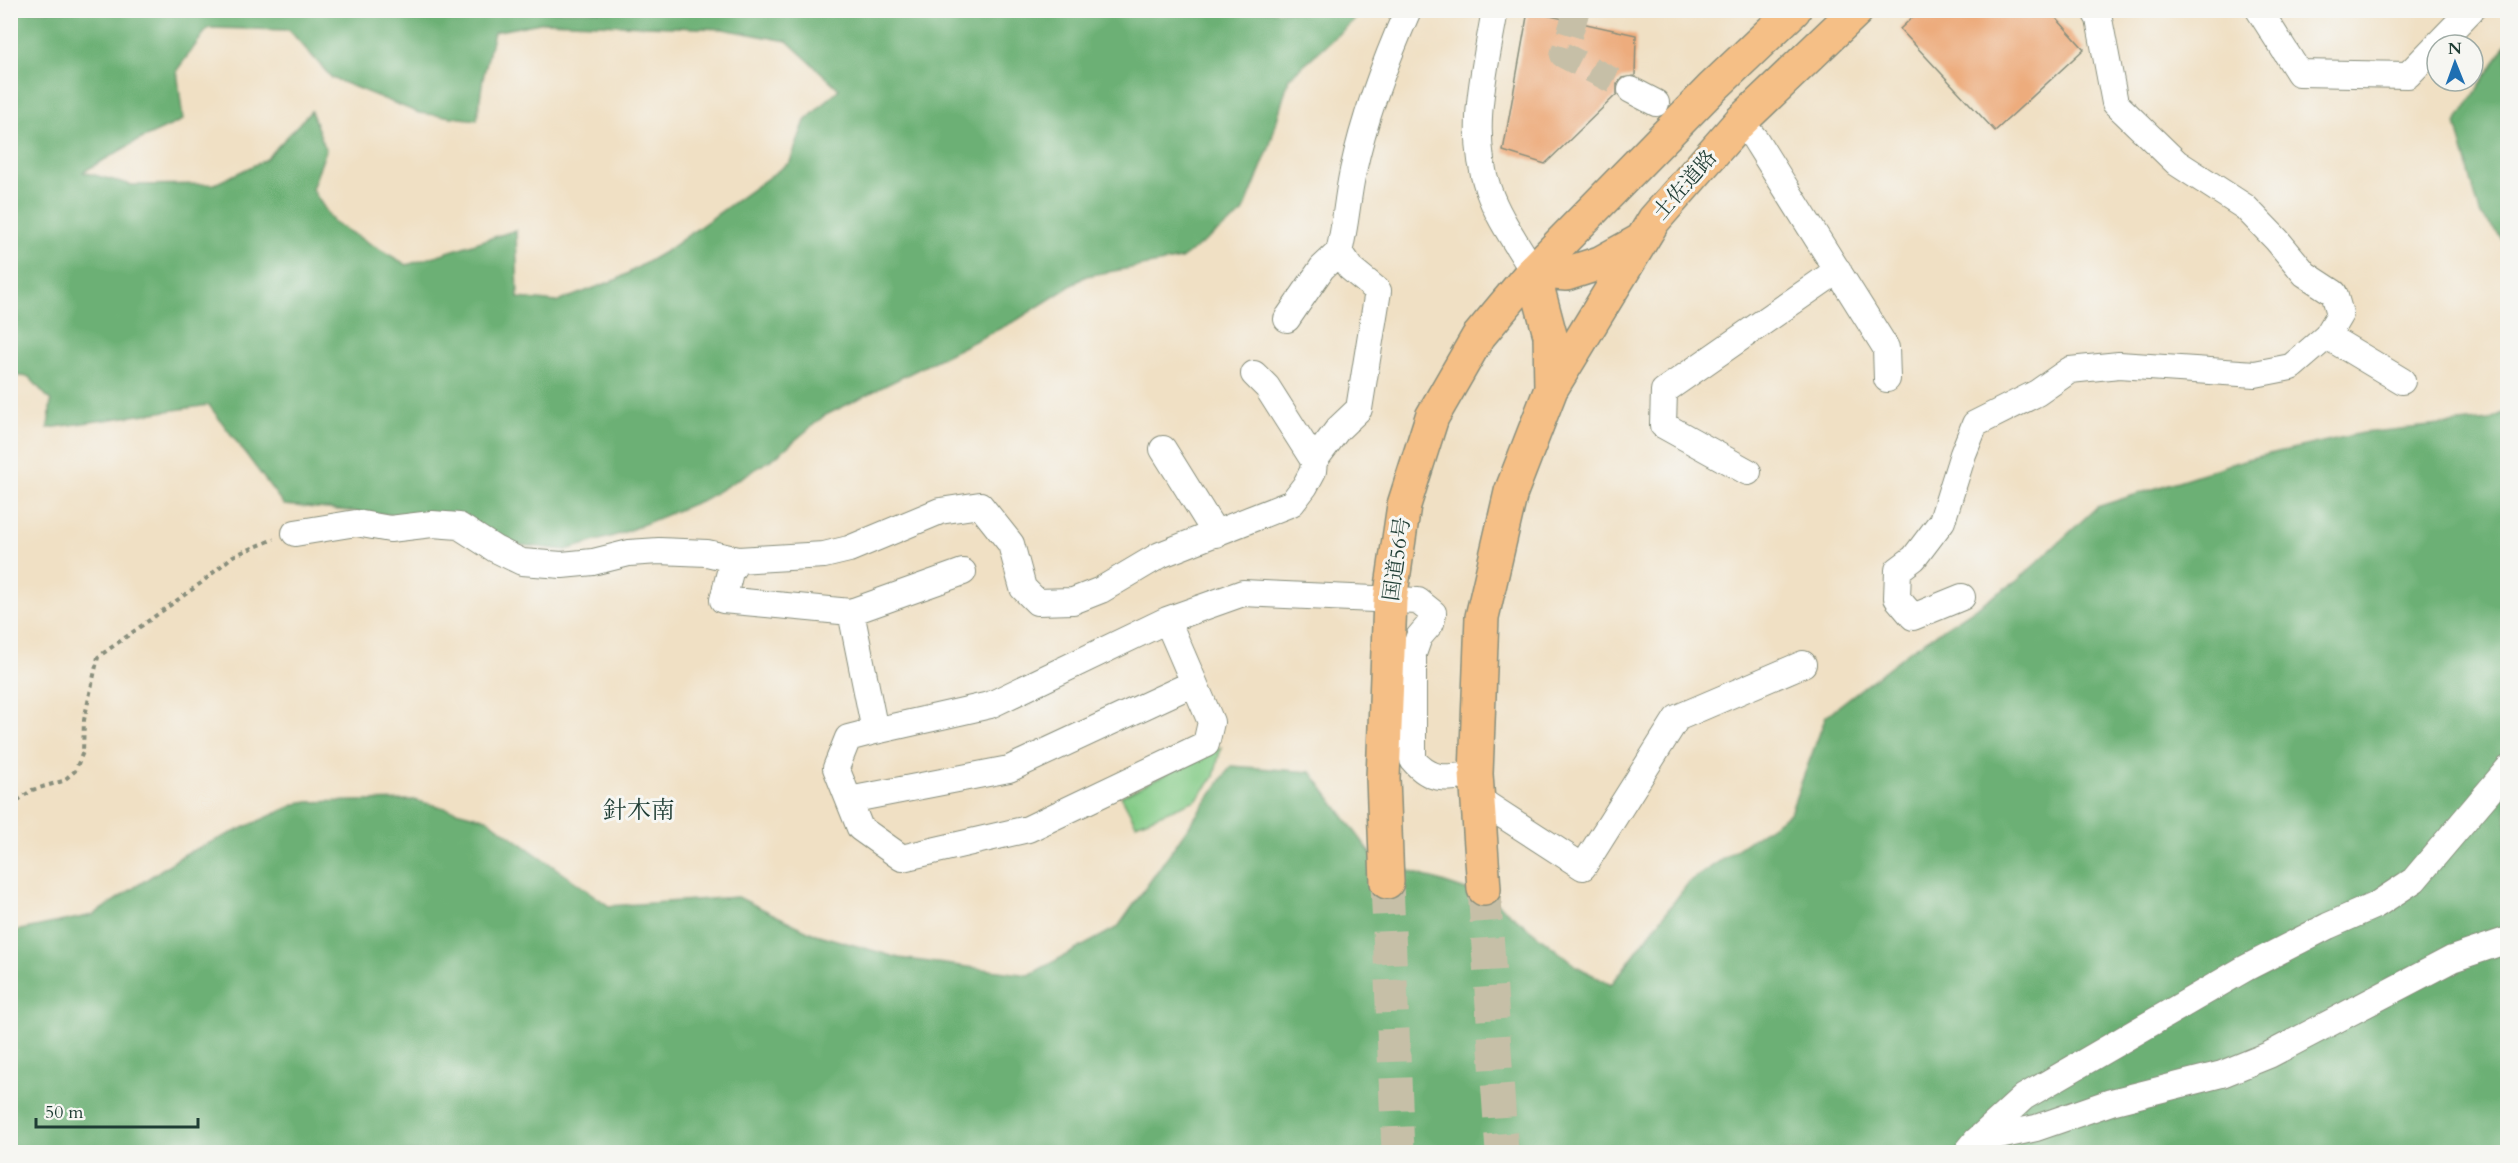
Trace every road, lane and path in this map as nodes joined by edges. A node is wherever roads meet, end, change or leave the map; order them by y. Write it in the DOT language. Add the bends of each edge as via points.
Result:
graph roads {
  1 [pos="1408,10"];
  2 [pos="1495,10"];
  3 [pos="1794,10"];
  4 [pos="1857,10"];
  5 [pos="2094,10"];
  6 [pos="2259,10"];
  7 [pos="2471,10"];
  8 [pos="2449,33"];
  9 [pos="2425,58"];
  10 [pos="1631,90"];
  11 [pos="1656,104"];
  12 [pos="1740,122"];
  13 [pos="1639,241"];
  14 [pos="1339,252"];
  15 [pos="1838,270"];
  16 [pos="1533,271"];
  17 [pos="1287,319"];
  18 [pos="2327,336"];
  19 [pos="1254,374"];
  20 [pos="1887,379"];
  21 [pos="2402,381"];
  22 [pos="1551,390"];
  23 [pos="1163,449"];
  24 [pos="1314,461"];
  25 [pos="1748,472"];
  26 [pos="295,533"];
  27 [pos="1216,534"];
  28 [pos="738,560"];
  29 [pos="963,572"];
  30 [pos="1962,597"];
  31 [pos="1390,600"];
  32 [pos="851,612"];
  33 [pos="1167,620"];
  34 [pos="1803,664"];
  35 [pos="1194,684"];
  36 [pos="875,731"];
  37 [pos="2508,769"];
  38 [pos="1477,787"];
  39 [pos="849,800"];
  40 [pos="10,806"];
  41 [pos="1387,882"];
  42 [pos="1484,889"];
  43 [pos="2508,940"];
  44 [pos="1971,1147"];
  1 -- 14 [label="street" via="1386,59 1364,128 1352,172"];
  2 -- 16 [label="street" via="1478,119 1480,160 1498,212"];
  3 -- 16 [label="highway"];
  4 -- 12 [label="highway, 土佐道路"];
  5 -- 18 [label="street" via="2100,19 2115,103 2177,163 2245,207 2305,274 2334,293 2340,314"];
  6 -- 9 [label="street" via="2299,73 2409,75"];
  7 -- 8 [label="street"];
  10 -- 11 [label="street"];
  12 -- 13 [label="highway, 土佐道路"];
  12 -- 15 [label="street" via="1755,139"];
  13 -- 16 [label="highway" via="1600,263 1566,274"];
  13 -- 22 [label="highway, 土佐道路"];
  14 -- 17 [label="street" via="1322,268"];
  14 -- 24 [label="street" via="1350,268 1378,291 1359,409"];
  15 -- 20 [label="street" via="1886,348"];
  15 -- 25 [label="street" via="1664,391 1663,425"];
  16 -- 22 [label="highway" via="1550,335"];
  16 -- 31 [label="highway, 国道56号" via="1478,337 1432,417 1404,505"];
  18 -- 21 [label="street"];
  18 -- 30 [label="street" via="2291,367 2255,374 2119,364 2070,370 2037,393 1975,424 1942,521 1914,558 1898,570 1897,598 1913,618"];
  19 -- 24 [label="street" via="1267,387"];
  22 -- 38 [label="highway" via="1511,492 1482,617"];
  23 -- 27 [label="street"];
  24 -- 27 [label="street" via="1313,471 1292,503"];
  26 -- 28 [label="street" via="356,523 390,529 432,524 459,526 522,562 562,565 659,551 707,553"];
  26 -- 40 [label="path" via="233,556 201,584 98,657 84,720 83,752 75,771 63,781 32,790"];
  27 -- 28 [label="street" via="1160,555 1101,590 1074,601 1036,602 1023,588 1011,543 980,505 940,511 825,555"];
  28 -- 32 [label="street" via="730,572 723,600"];
  29 -- 32 [label="street"];
  31 -- 33 [label="street" via="1243,593"];
  31 -- 38 [label="street" via="1418,601 1432,613 1431,623 1419,636 1413,654 1413,760 1424,773"];
  31 -- 41 [label="highway, 国道56号" via="1383,778"];
  32 -- 36 [label="street"];
  33 -- 35 [label="street"];
  33 -- 36 [label="street" via="990,705"];
  34 -- 38 [label="street" via="1677,718 1583,867"];
  35 -- 39 [label="street" via="1008,769"];
  35 -- 39 [label="street" via="1211,722 1206,744 1029,829 903,858 860,828"];
  36 -- 39 [label="street" via="848,738 836,768"];
  37 -- 44 [label="street" via="2414,880 2376,905 2246,968 2024,1097"];
  38 -- 42 [label="highway"];
  43 -- 44 [label="street" via="2452,959 2269,1055 2222,1074 2111,1102"];
}
